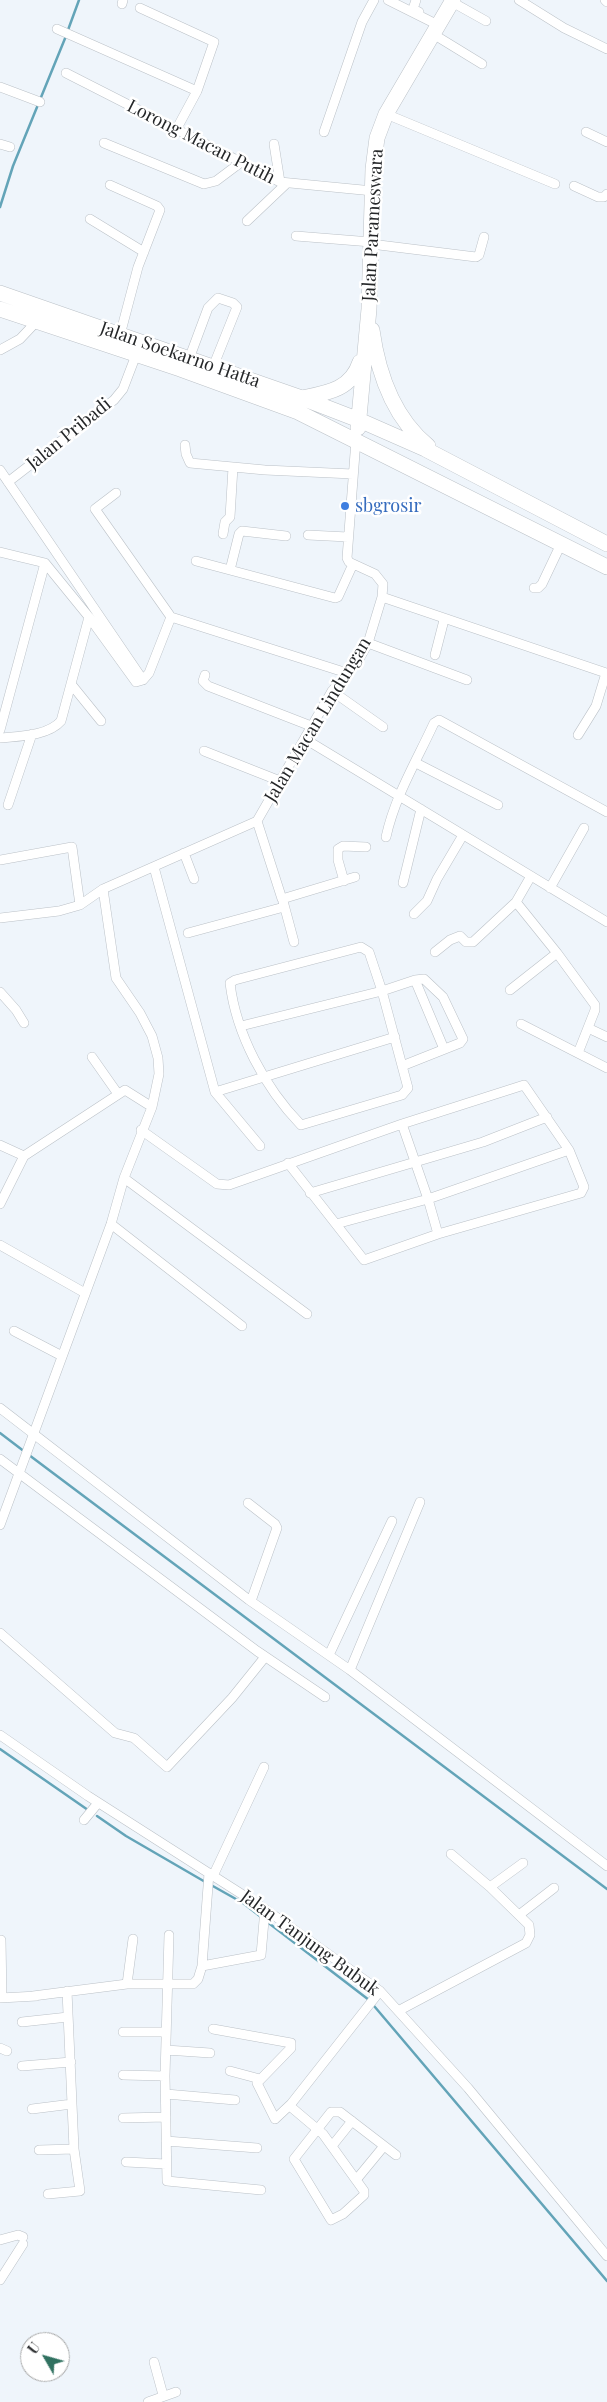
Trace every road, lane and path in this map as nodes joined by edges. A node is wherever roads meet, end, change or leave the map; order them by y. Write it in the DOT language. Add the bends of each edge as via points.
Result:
graph roads {
  1 [pos="374,0"];
  2 [pos="388,0"];
  3 [pos="416,0"];
  4 [pos="519,0"];
  5 [pos="453,1"];
  6 [pos="140,8"];
  7 [pos="486,21"];
  8 [pos="437,27"];
  9 [pos="59,30"];
  10 [pos="607,49"];
  11 [pos="482,64"];
  12 [pos="66,73"];
  13 [pos="0,87"];
  14 [pos="197,91"];
  15 [pos="40,102"];
  16 [pos="386,114"];
  17 [pos="176,130"];
  18 [pos="324,132"];
  19 [pos="586,132"];
  20 [pos="607,142"];
  21 [pos="104,143"];
  22 [pos="0,144"];
  23 [pos="274,144"];
  24 [pos="10,147"];
  25 [pos="240,163"];
  26 [pos="283,183"];
  27 [pos="555,184"];
  28 [pos="110,185"];
  29 [pos="574,186"];
  30 [pos="373,191"];
  31 [pos="607,194"];
  32 [pos="90,219"];
  33 [pos="247,221"];
  34 [pos="296,236"];
  35 [pos="484,237"];
  36 [pos="371,243"];
  37 [pos="144,252"];
  38 [pos="0,293"];
  39 [pos="0,309"];
  40 [pos="368,309"];
  41 [pos="37,321"];
  42 [pos="120,335"];
  43 [pos="365,347"];
  44 [pos="0,350"];
  45 [pos="136,355"];
  46 [pos="189,359"];
  47 [pos="213,367"];
  48 [pos="302,398"];
  49 [pos="359,420"];
  50 [pos="356,440"];
  51 [pos="185,445"];
  52 [pos="444,459"];
  53 [pos="233,467"];
  54 [pos="0,470"];
  55 [pos="353,474"];
  56 [pos="8,482"];
  57 [pos="116,493"];
  58 [pos="476,500"];
  59 [pos="223,534"];
  60 [pos="308,535"];
  61 [pos="286,536"];
  62 [pos="348,537"];
  63 [pos="561,544"];
  64 [pos="607,544"];
  65 [pos="0,552"];
  66 [pos="196,561"];
  67 [pos="45,563"];
  68 [pos="353,564"];
  69 [pos="607,567"];
  70 [pos="230,570"];
  71 [pos="534,588"];
  72 [pos="382,597"];
  73 [pos="171,617"];
  74 [pos="89,618"];
  75 [pos="444,620"];
  76 [pos="368,642"];
  77 [pos="434,655"];
  78 [pos="347,673"];
  79 [pos="606,674"];
  80 [pos="205,675"];
  81 [pos="143,680"];
  82 [pos="467,680"];
  83 [pos="71,684"];
  84 [pos="332,691"];
  85 [pos="101,721"];
  86 [pos="311,726"];
  87 [pos="383,727"];
  88 [pos="0,730"];
  89 [pos="32,734"];
  90 [pos="578,735"];
  91 [pos="0,738"];
  92 [pos="305,739"];
  93 [pos="204,751"];
  94 [pos="416,763"];
  95 [pos="280,781"];
  96 [pos="399,796"];
  97 [pos="8,805"];
  98 [pos="498,805"];
  99 [pos="421,809"];
  100 [pos="607,812"];
  101 [pos="257,821"];
  102 [pos="584,828"];
  103 [pos="463,835"];
  104 [pos="386,837"];
  105 [pos="366,847"];
  106 [pos="184,853"];
  107 [pos="0,860"];
  108 [pos="154,867"];
  109 [pos="532,876"];
  110 [pos="355,877"];
  111 [pos="194,879"];
  112 [pos="344,881"];
  113 [pos="403,883"];
  114 [pos="550,888"];
  115 [pos="103,889"];
  116 [pos="516,902"];
  117 [pos="283,903"];
  118 [pos="80,905"];
  119 [pos="414,914"];
  120 [pos="0,918"];
  121 [pos="607,922"];
  122 [pos="188,933"];
  123 [pos="294,942"];
  124 [pos="435,952"];
  125 [pos="557,953"];
  126 [pos="415,980"];
  127 [pos="510,990"];
  128 [pos="382,991"];
  129 [pos="0,992"];
  130 [pos="24,1023"];
  131 [pos="521,1024"];
  132 [pos="241,1026"];
  133 [pos="588,1028"];
  134 [pos="394,1037"];
  135 [pos="607,1037"];
  136 [pos="444,1049"];
  137 [pos="578,1053"];
  138 [pos="92,1057"];
  139 [pos="402,1066"];
  140 [pos="607,1068"];
  141 [pos="262,1076"];
  142 [pos="215,1092"];
  143 [pos="118,1094"];
  144 [pos="152,1107"];
  145 [pos="548,1117"];
  146 [pos="402,1124"];
  147 [pos="141,1130"];
  148 [pos="0,1145"];
  149 [pos="260,1146"];
  150 [pos="570,1150"];
  151 [pos="24,1156"];
  152 [pos="416,1162"];
  153 [pos="288,1163"];
  154 [pos="124,1178"];
  155 [pos="310,1193"];
  156 [pos="428,1199"];
  157 [pos="0,1204"];
  158 [pos="111,1224"];
  159 [pos="336,1224"];
  160 [pos="438,1234"];
  161 [pos="0,1245"];
  162 [pos="85,1293"];
  163 [pos="307,1314"];
  164 [pos="242,1326"];
  165 [pos="14,1331"];
  166 [pos="62,1356"];
  167 [pos="0,1408"];
  168 [pos="32,1435"];
  169 [pos="0,1459"];
  170 [pos="20,1469"];
  171 [pos="420,1502"];
  172 [pos="248,1503"];
  173 [pos="1,1519"];
  174 [pos="392,1521"];
  175 [pos="252,1601"];
  176 [pos="0,1633"];
  177 [pos="329,1655"];
  178 [pos="265,1657"];
  179 [pos="350,1670"];
  180 [pos="324,1697"];
  181 [pos="0,1735"];
  182 [pos="264,1767"];
  183 [pos="98,1803"];
  184 [pos="84,1820"];
  185 [pos="451,1854"];
  186 [pos="523,1863"];
  187 [pos="607,1866"];
  188 [pos="210,1876"];
  189 [pos="490,1887"];
  190 [pos="554,1888"];
  191 [pos="265,1910"];
  192 [pos="518,1915"];
  193 [pos="169,1935"];
  194 [pos="133,1938"];
  195 [pos="1,1940"];
  196 [pos="202,1966"];
  197 [pos="127,1984"];
  198 [pos="169,1985"];
  199 [pos="67,1991"];
  200 [pos="377,1995"];
  201 [pos="1,1998"];
  202 [pos="398,2011"];
  203 [pos="68,2016"];
  204 [pos="22,2022"];
  205 [pos="213,2029"];
  206 [pos="124,2032"];
  207 [pos="166,2032"];
  208 [pos="166,2050"];
  209 [pos="210,2053"];
  210 [pos="70,2062"];
  211 [pos="22,2066"];
  212 [pos="230,2071"];
  213 [pos="123,2076"];
  214 [pos="166,2076"];
  215 [pos="260,2079"];
  216 [pos="166,2094"];
  217 [pos="235,2100"];
  218 [pos="72,2104"];
  219 [pos="291,2104"];
  220 [pos="32,2109"];
  221 [pos="166,2117"];
  222 [pos="123,2118"];
  223 [pos="352,2121"];
  224 [pos="318,2127"];
  225 [pos="166,2140"];
  226 [pos="332,2146"];
  227 [pos="384,2146"];
  228 [pos="74,2148"];
  229 [pos="257,2148"];
  230 [pos="39,2150"];
  231 [pos="396,2155"];
  232 [pos="126,2162"];
  233 [pos="166,2164"];
  234 [pos="356,2180"];
  235 [pos="261,2190"];
  236 [pos="48,2194"];
  237 [pos="0,2240"];
  238 [pos="607,2256"];
  239 [pos="0,2280"];
  240 [pos="154,2362"];
  241 [pos="176,2392"];
  242 [pos="164,2396"];
  243 [pos="148,2402"];
  1 -- 18 [label="street" via="362,22"];
  2 -- 8 [label="street"];
  3 -- 8 [label="street" via="413,9"];
  4 -- 10 [label="street" via="564,28"];
  5 -- 7 [label="street"];
  5 -- 8 [label="highway, Jalan Parameswara"];
  6 -- 14 [label="street" via="214,42"];
  8 -- 11 [label="street"];
  8 -- 16 [label="highway, Jalan Parameswara"];
  9 -- 14 [label="street"];
  12 -- 17 [label="street, Lorong Macan Putih"];
  13 -- 15 [label="street"];
  14 -- 17 [label="street"];
  16 -- 27 [label="street"];
  16 -- 30 [label="highway, Jalan Parameswara" via="377,138"];
  17 -- 25 [label="street, Lorong Macan Putih"];
  19 -- 20 [label="street"];
  21 -- 25 [label="street" via="204,184 216,181"];
  22 -- 24 [label="street"];
  23 -- 26 [label="street"];
  25 -- 26 [label="street, Lorong Macan Putih"];
  26 -- 30 [label="street, Lorong Macan Putih"];
  26 -- 33 [label="street"];
  28 -- 37 [label="street" via="159,208 160,213"];
  29 -- 31 [label="street" via="598,197"];
  30 -- 36 [label="highway, Jalan Parameswara"];
  32 -- 37 [label="street"];
  34 -- 36 [label="street"];
  35 -- 36 [label="street" via="476,257"];
  36 -- 40 [label="highway, Jalan Parameswara"];
  37 -- 42 [label="street"];
  38 -- 42 [label="highway, Jalan Soekarno Hatta"];
  39 -- 41 [label="highway, Jalan Soekarno Hatta"];
  40 -- 43 [label="highway, Jalan Parameswara"];
  40 -- 52 [label="highway" via="384,380 401,417 419,439"];
  41 -- 44 [label="street" via="20,339"];
  41 -- 45 [label="highway, Jalan Soekarno Hatta"];
  42 -- 46 [label="highway, Jalan Soekarno Hatta"];
  43 -- 48 [label="highway" via="357,371 345,385 329,393"];
  43 -- 49 [label="highway, Jalan Parameswara"];
  45 -- 50 [label="highway, Jalan Soekarno Hatta" via="298,412"];
  45 -- 56 [label="street, Jalan Pribadi" via="123,388 114,400"];
  46 -- 47 [label="highway, Jalan Soekarno Hatta"];
  46 -- 47 [label="street" via="208,308 218,298 237,307"];
  47 -- 48 [label="highway, Jalan Soekarno Hatta"];
  48 -- 49 [label="highway, Jalan Soekarno Hatta"];
  49 -- 50 [label="highway, Jalan Parameswara"];
  49 -- 52 [label="highway, Jalan Soekarno Hatta"];
  49 -- 58 [label="highway" via="374,440 454,480"];
  50 -- 55 [label="street"];
  50 -- 58 [label="highway, Jalan Soekarno Hatta"];
  51 -- 53 [label="street" via="189,463"];
  52 -- 64 [label="highway"];
  53 -- 55 [label="street"];
  53 -- 59 [label="street" via="230,517 225,522"];
  54 -- 56 [label="street"];
  55 -- 62 [label="street"];
  56 -- 81 [label="street"];
  57 -- 73 [label="street" via="95,509"];
  58 -- 63 [label="highway"];
  60 -- 62 [label="street"];
  61 -- 70 [label="street" via="242,530"];
  62 -- 68 [label="street" via="347,558"];
  63 -- 69 [label="highway"];
  63 -- 71 [label="street" via="542,584"];
  65 -- 67 [label="street"];
  66 -- 70 [label="street"];
  67 -- 74 [label="street"];
  67 -- 88 [label="street"];
  68 -- 70 [label="street" via="335,598"];
  68 -- 72 [label="street" via="379,578 383,584"];
  72 -- 75 [label="street"];
  72 -- 76 [label="street, Jalan Macan Lindungan"];
  73 -- 78 [label="street"];
  73 -- 81 [label="street" via="149,673"];
  74 -- 81 [label="street" via="135,680"];
  74 -- 83 [label="street"];
  75 -- 77 [label="street"];
  75 -- 79 [label="street"];
  76 -- 78 [label="street, Jalan Macan Lindungan"];
  76 -- 82 [label="street"];
  78 -- 84 [label="street, Jalan Macan Lindungan"];
  79 -- 90 [label="street" via="596,706"];
  80 -- 86 [label="street" via="203,681 208,686"];
  83 -- 85 [label="street"];
  83 -- 89 [label="street" via="61,721 53,728"];
  84 -- 86 [label="street, Jalan Macan Lindungan"];
  84 -- 87 [label="street"];
  86 -- 92 [label="street, Jalan Macan Lindungan"];
  89 -- 91 [label="street"];
  89 -- 97 [label="street"];
  92 -- 95 [label="street, Jalan Macan Lindungan"];
  92 -- 96 [label="street"];
  93 -- 95 [label="street"];
  94 -- 96 [label="street"];
  94 -- 98 [label="street"];
  94 -- 100 [label="street" via="434,722 441,720"];
  95 -- 101 [label="street, Jalan Macan Lindungan"];
  96 -- 99 [label="street"];
  96 -- 104 [label="street"];
  99 -- 103 [label="street"];
  99 -- 113 [label="street"];
  101 -- 106 [label="street, Jalan Macan Lindungan"];
  101 -- 117 [label="street"];
  102 -- 114 [label="street"];
  103 -- 109 [label="street"];
  103 -- 119 [label="street" via="427,901"];
  105 -- 112 [label="street" via="343,846 338,849"];
  106 -- 108 [label="street, Jalan Macan Lindungan"];
  106 -- 111 [label="street"];
  107 -- 118 [label="street" via="74,848"];
  108 -- 115 [label="street, Jalan Macan Lindungan"];
  108 -- 142 [label="street"];
  109 -- 114 [label="street"];
  109 -- 116 [label="street"];
  110 -- 112 [label="street"];
  112 -- 117 [label="street"];
  114 -- 121 [label="street"];
  115 -- 118 [label="street, Jalan Macan Lindungan"];
  115 -- 144 [label="street" via="116,978 140,1013 152,1036 158,1058 159,1074"];
  116 -- 124 [label="street" via="473,942 455,937"];
  116 -- 125 [label="street"];
  117 -- 122 [label="street"];
  117 -- 123 [label="street"];
  118 -- 120 [label="street" via="59,911"];
  125 -- 127 [label="street"];
  125 -- 133 [label="street" via="594,1003 596,1008"];
  126 -- 128 [label="street"];
  126 -- 136 [label="street"];
  126 -- 136 [label="street" via="425,980 442,997 463,1038 460,1043"];
  128 -- 132 [label="street"];
  128 -- 132 [label="street" via="370,952 361,947 231,982"];
  128 -- 134 [label="street"];
  129 -- 130 [label="street"];
  131 -- 137 [label="street"];
  132 -- 141 [label="street"];
  133 -- 135 [label="street"];
  133 -- 137 [label="street"];
  134 -- 139 [label="street"];
  134 -- 141 [label="street"];
  136 -- 139 [label="street"];
  137 -- 140 [label="street"];
  138 -- 143 [label="street"];
  139 -- 141 [label="street" via="408,1085 402,1095 303,1126"];
  141 -- 142 [label="street"];
  142 -- 149 [label="street"];
  143 -- 144 [label="street" via="126,1090"];
  143 -- 151 [label="street"];
  144 -- 147 [label="street"];
  145 -- 146 [label="street" via="522,1085"];
  145 -- 150 [label="street"];
  145 -- 152 [label="street"];
  146 -- 152 [label="street"];
  146 -- 153 [label="street"];
  147 -- 153 [label="street" via="220,1186"];
  147 -- 154 [label="street"];
  148 -- 151 [label="street"];
  150 -- 156 [label="street"];
  150 -- 160 [label="street" via="584,1187 581,1193"];
  151 -- 157 [label="street"];
  152 -- 155 [label="street"];
  152 -- 156 [label="street"];
  153 -- 155 [label="street"];
  154 -- 158 [label="street"];
  154 -- 163 [label="street"];
  155 -- 159 [label="street"];
  156 -- 159 [label="street"];
  156 -- 160 [label="street"];
  158 -- 162 [label="street"];
  158 -- 164 [label="street"];
  159 -- 160 [label="street" via="365,1260"];
  161 -- 162 [label="street"];
  162 -- 166 [label="street"];
  165 -- 166 [label="street"];
  166 -- 168 [label="street"];
  167 -- 168 [label="street"];
  168 -- 170 [label="street"];
  168 -- 175 [label="street"];
  169 -- 170 [label="street"];
  170 -- 173 [label="street"];
  170 -- 178 [label="street"];
  171 -- 179 [label="street"];
  172 -- 175 [label="street" via="277,1528"];
  174 -- 177 [label="street"];
  175 -- 177 [label="street"];
  176 -- 178 [label="street" via="115,1733 134,1738 167,1767 232,1698"];
  177 -- 179 [label="street"];
  178 -- 180 [label="street"];
  179 -- 187 [label="street"];
  181 -- 183 [label="street, Jalan Tanjung Bubuk"];
  182 -- 188 [label="street"];
  183 -- 184 [label="street"];
  183 -- 188 [label="street, Jalan Tanjung Bubuk"];
  185 -- 189 [label="street"];
  186 -- 189 [label="street"];
  188 -- 191 [label="street, Jalan Tanjung Bubuk"];
  188 -- 196 [label="street" via="206,1892"];
  189 -- 192 [label="street"];
  190 -- 192 [label="street"];
  191 -- 196 [label="street" via="260,1956"];
  191 -- 200 [label="street, Jalan Tanjung Bubuk"];
  192 -- 202 [label="street" via="530,1930 523,1947"];
  193 -- 198 [label="street"];
  194 -- 197 [label="street"];
  195 -- 201 [label="street"];
  196 -- 198 [label="street" via="193,1984"];
  197 -- 198 [label="street"];
  197 -- 199 [label="street"];
  198 -- 207 [label="street"];
  199 -- 201 [label="street"];
  199 -- 203 [label="street"];
  200 -- 202 [label="street, Jalan Tanjung Bubuk"];
  200 -- 219 [label="street"];
  202 -- 238 [label="street, Jalan Tanjung Bubuk" via="468,2088"];
  203 -- 204 [label="street"];
  203 -- 210 [label="street"];
  205 -- 215 [label="street" via="290,2042 291,2048"];
  206 -- 207 [label="street"];
  207 -- 208 [label="street"];
  208 -- 209 [label="street"];
  208 -- 214 [label="street"];
  210 -- 211 [label="street"];
  210 -- 218 [label="street"];
  212 -- 215 [label="street"];
  213 -- 214 [label="street"];
  214 -- 216 [label="street"];
  215 -- 219 [label="street" via="257,2085 274,2119"];
  216 -- 217 [label="street"];
  216 -- 221 [label="street"];
  218 -- 220 [label="street"];
  218 -- 228 [label="street"];
  219 -- 224 [label="street"];
  221 -- 222 [label="street"];
  221 -- 225 [label="street"];
  223 -- 224 [label="street" via="334,2111"];
  223 -- 226 [label="street"];
  223 -- 227 [label="street"];
  224 -- 226 [label="street"];
  224 -- 234 [label="street" via="294,2160 331,2220 343,2214 364,2194"];
  225 -- 229 [label="street"];
  225 -- 233 [label="street"];
  226 -- 234 [label="street"];
  227 -- 231 [label="street"];
  227 -- 234 [label="street"];
  228 -- 230 [label="street"];
  228 -- 236 [label="street" via="80,2191"];
  232 -- 233 [label="street"];
  233 -- 235 [label="street" via="169,2182"];
  237 -- 239 [label="street" via="18,2235 23,2240"];
  240 -- 242 [label="street"];
  241 -- 242 [label="street"];
  242 -- 243 [label="street"];
}
